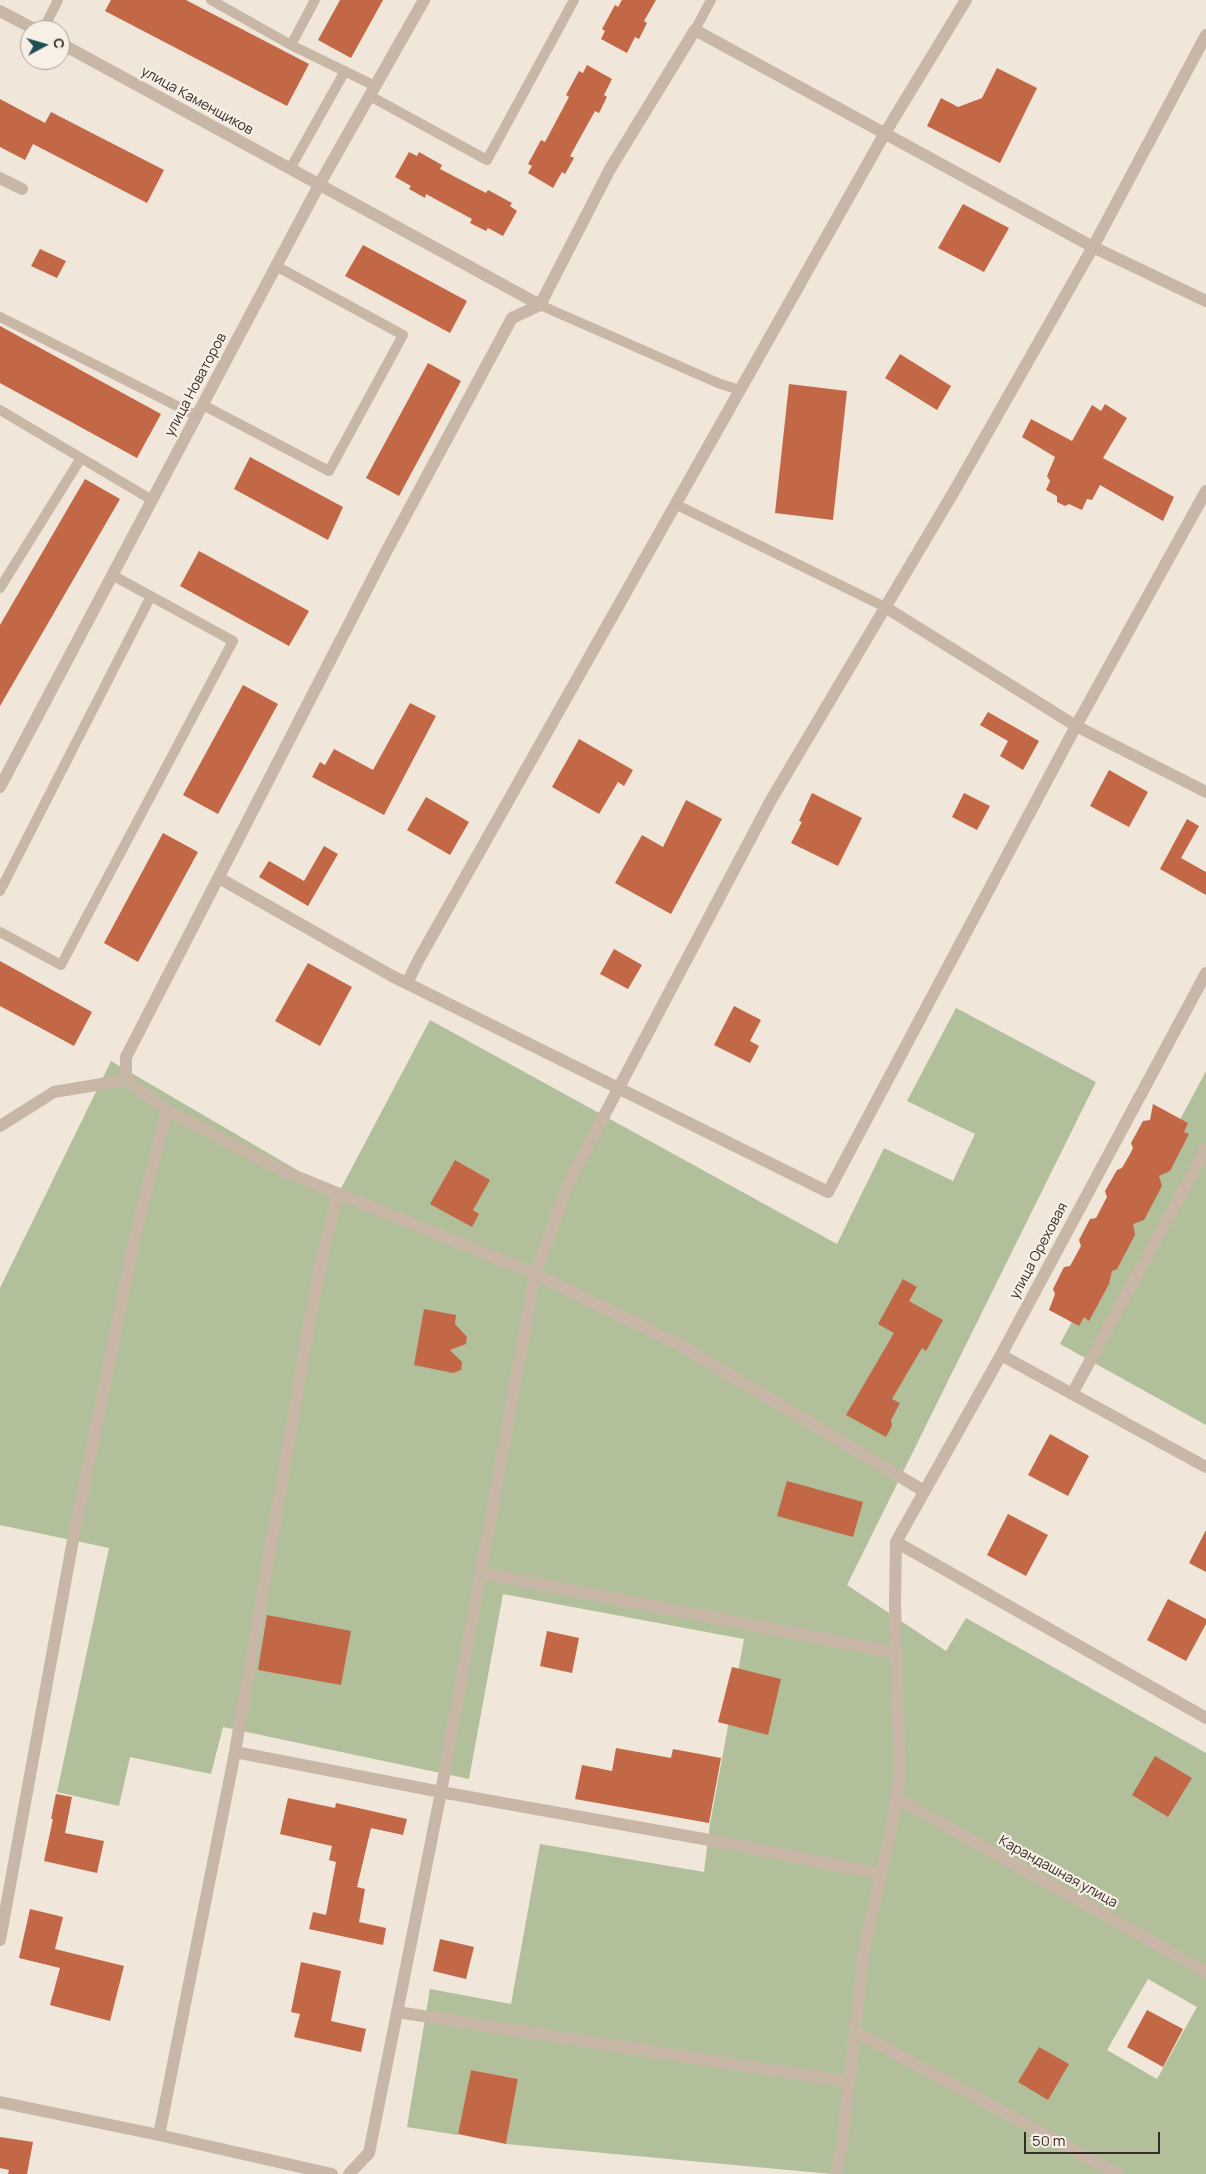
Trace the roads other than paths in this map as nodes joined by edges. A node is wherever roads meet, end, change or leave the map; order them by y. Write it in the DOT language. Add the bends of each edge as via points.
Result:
graph roads {
  1 [pos="58,0"];
  2 [pos="211,0"];
  3 [pos="315,0"];
  4 [pos="424,0"];
  5 [pos="574,0"];
  6 [pos="711,0"];
  7 [pos="966,0"];
  8 [pos="0,10"];
  9 [pos="48,20"];
  10 [pos="20,21"];
  11 [pos="695,30"];
  12 [pos="1206,36"];
  13 [pos="291,45"];
  14 [pos="70,48"];
  15 [pos="345,71"];
  16 [pos="372,91"];
  17 [pos="885,134"];
  18 [pos="290,169"];
  19 [pos="0,178"];
  20 [pos="319,185"];
  21 [pos="22,189"];
  22 [pos="1093,247"];
  23 [pos="276,266"];
  24 [pos="1206,301"];
  25 [pos="540,305"];
  26 [pos="0,317"];
  27 [pos="739,390"];
  28 [pos="0,410"];
  29 [pos="200,410"];
  30 [pos="81,458"];
  31 [pos="1206,491"];
  32 [pos="152,500"];
  33 [pos="675,504"];
  34 [pos="112,575"];
  35 [pos="0,588"];
  36 [pos="151,596"];
  37 [pos="885,607"];
  38 [pos="1076,726"];
  39 [pos="0,787"];
  40 [pos="1206,792"];
  41 [pos="219,878"];
  42 [pos="0,891"];
  43 [pos="0,932"];
  44 [pos="1206,973"];
  45 [pos="407,983"];
  46 [pos="126,1080"];
  47 [pos="618,1088"];
  48 [pos="167,1110"];
  49 [pos="0,1126"];
  50 [pos="1205,1150"];
  51 [pos="338,1193"];
  52 [pos="535,1274"];
  53 [pos="1000,1355"];
  54 [pos="1072,1394"];
  55 [pos="1206,1467"];
  56 [pos="924,1491"];
  57 [pos="896,1542"];
  58 [pos="481,1573"];
  59 [pos="897,1653"];
  60 [pos="1206,1718"];
  61 [pos="235,1752"];
  62 [pos="441,1792"];
  63 [pos="896,1798"];
  64 [pos="882,1874"];
  65 [pos="0,1940"];
  66 [pos="1206,1972"];
  67 [pos="397,2012"];
  68 [pos="856,2032"];
  69 [pos="849,2082"];
  70 [pos="0,2102"];
  71 [pos="159,2135"];
  72 [pos="332,2174"];
  73 [pos="349,2174"];
  74 [pos="836,2174"];
  75 [pos="1118,2174"];
  1 -- 9 [label="lane"];
  2 -- 13 [label="lane"];
  3 -- 13 [label="lane"];
  4 -- 16 [label="street, улица Новаторов"];
  5 -- 16 [label="lane" via="487,160"];
  6 -- 11 [label="lane"];
  7 -- 17 [label="street"];
  8 -- 10 [label="street"];
  11 -- 17 [label="street"];
  11 -- 25 [label="street" via="610,169"];
  12 -- 22 [label="street"];
  13 -- 15 [label="lane"];
  14 -- 18 [label="street, улица Каменщиков"];
  15 -- 16 [label="lane"];
  15 -- 18 [label="lane"];
  16 -- 20 [label="street, улица Новаторов"];
  17 -- 22 [label="street"];
  17 -- 27 [label="street"];
  18 -- 20 [label="street, улица Каменщиков"];
  19 -- 21 [label="street"];
  20 -- 23 [label="street, улица Новаторов"];
  20 -- 25 [label="street, улица Каменщиков"];
  22 -- 24 [label="street"];
  22 -- 37 [label="street"];
  23 -- 29 [label="street, улица Новаторов"];
  23 -- 29 [label="lane" via="403,335 329,471"];
  25 -- 27 [label="lane"];
  25 -- 41 [label="street" via="512,318 386,552"];
  26 -- 29 [label="lane"];
  27 -- 33 [label="street"];
  28 -- 30 [label="lane"];
  29 -- 32 [label="street, улица Новаторов"];
  30 -- 32 [label="lane"];
  30 -- 35 [label="lane"];
  31 -- 38 [label="street"];
  32 -- 34 [label="street, улица Новаторов"];
  33 -- 37 [label="lane"];
  33 -- 45 [label="street"];
  34 -- 36 [label="lane"];
  34 -- 39 [label="street, улица Новаторов"];
  36 -- 42 [label="lane"];
  36 -- 43 [label="lane" via="232,641 61,965"];
  37 -- 38 [label="street"];
  37 -- 47 [label="street" via="771,800"];
  38 -- 40 [label="street"];
  38 -- 47 [label="street" via="828,1192"];
  41 -- 45 [label="street"];
  41 -- 46 [label="street" via="126,1057"];
  44 -- 53 [label="street, улица Ореховая"];
  45 -- 47 [label="street"];
  46 -- 48 [label="street"];
  46 -- 49 [label="street" via="54,1092"];
  47 -- 52 [label="street" via="569,1182"];
  48 -- 51 [label="street" via="281,1170"];
  48 -- 65 [label="street" via="138,1223 75,1529"];
  50 -- 54 [label="street"];
  51 -- 52 [label="street"];
  51 -- 61 [label="street" via="317,1280"];
  52 -- 56 [label="street" via="678,1344"];
  52 -- 58 [label="street"];
  53 -- 54 [label="street"];
  53 -- 56 [label="street, улица Ореховая"];
  54 -- 55 [label="street"];
  56 -- 57 [label="street, улица Ореховая"];
  57 -- 59 [label="street"];
  57 -- 60 [label="street"];
  58 -- 59 [label="street"];
  58 -- 62 [label="street"];
  59 -- 63 [label="street" via="900,1776"];
  61 -- 62 [label="street"];
  61 -- 71 [label="street"];
  62 -- 64 [label="street"];
  62 -- 67 [label="street"];
  63 -- 64 [label="street"];
  63 -- 66 [label="street, Карандашная улица"];
  64 -- 68 [label="street" via="864,1950"];
  67 -- 69 [label="street"];
  67 -- 73 [label="street" via="369,2153"];
  68 -- 69 [label="street"];
  68 -- 75 [label="street"];
  69 -- 74 [label="street"];
  70 -- 71 [label="street"];
  71 -- 72 [label="street"];
}
